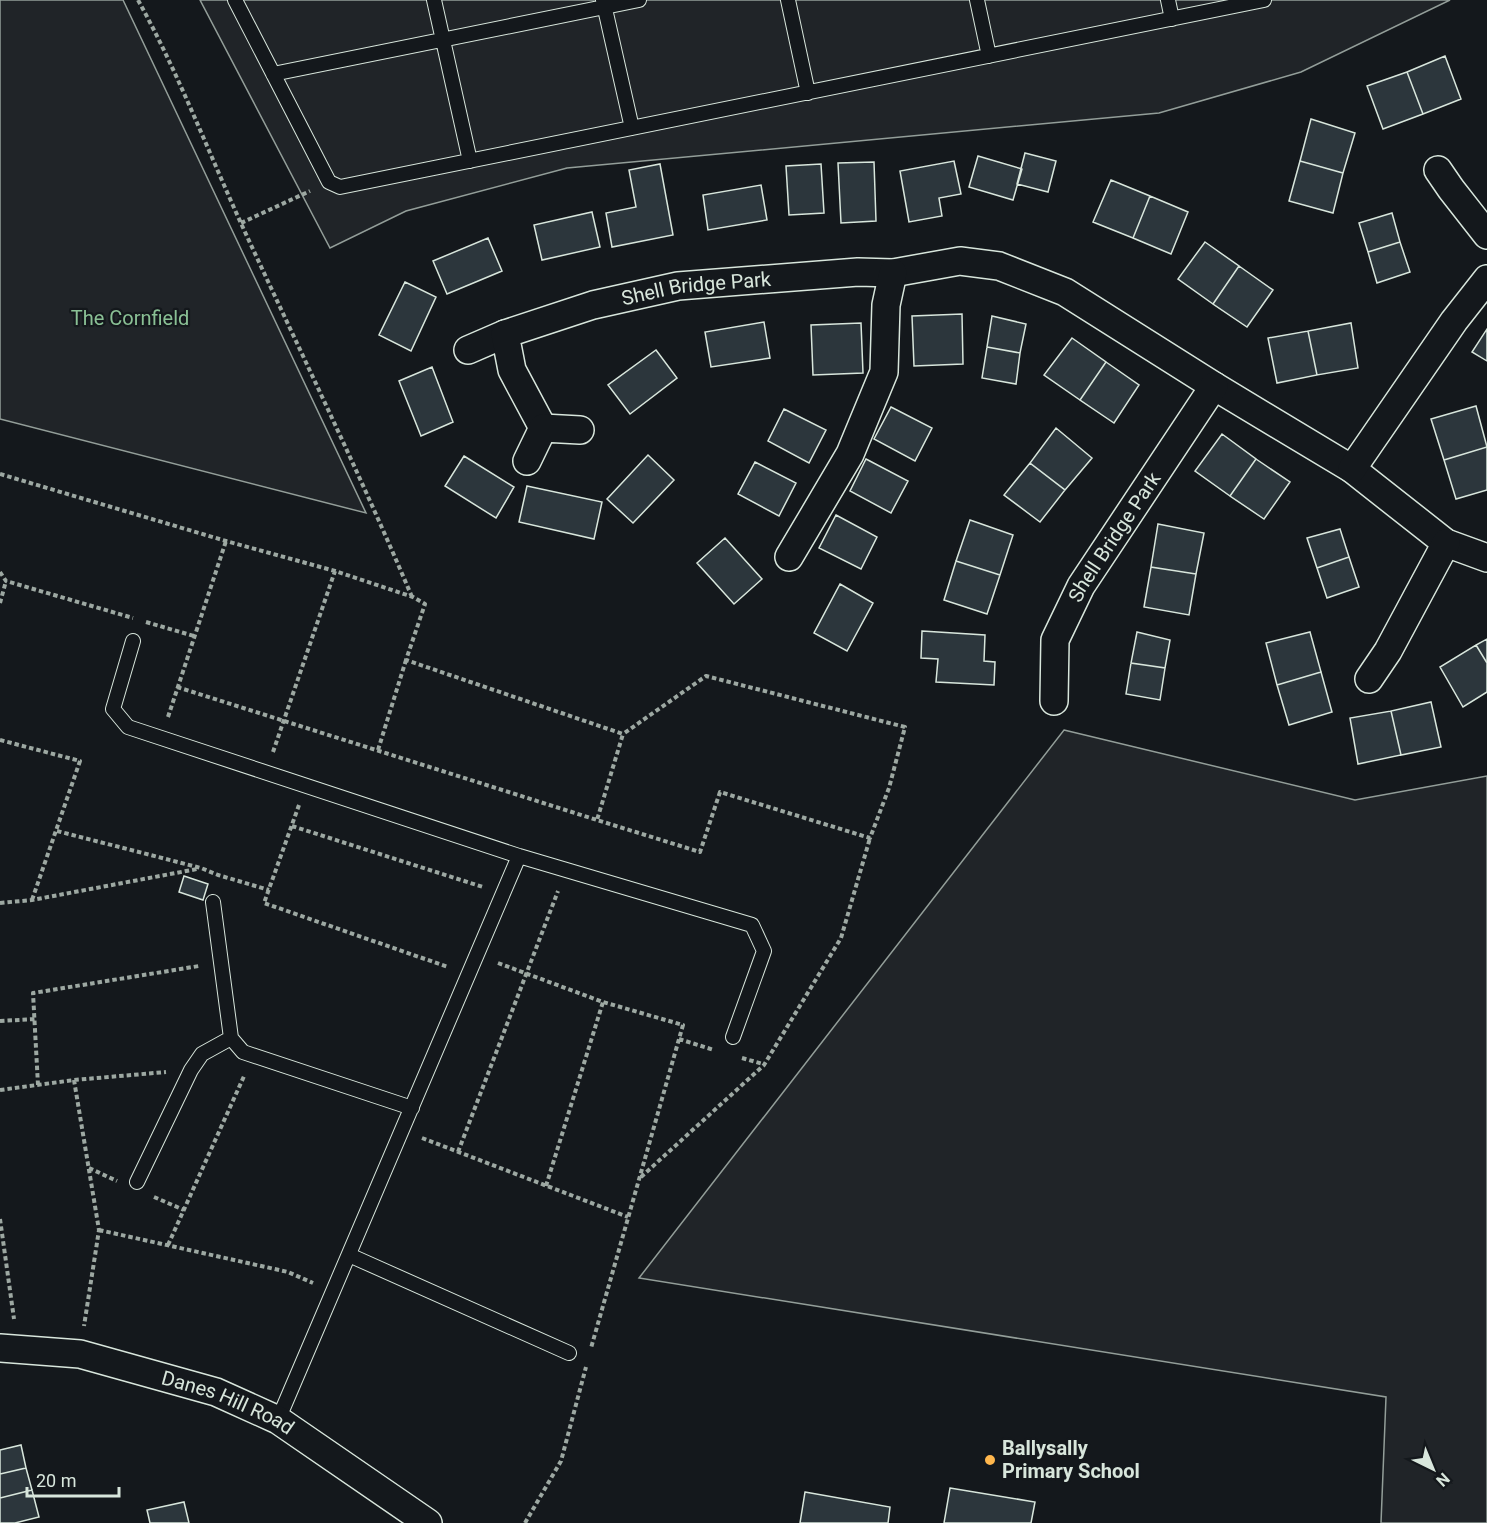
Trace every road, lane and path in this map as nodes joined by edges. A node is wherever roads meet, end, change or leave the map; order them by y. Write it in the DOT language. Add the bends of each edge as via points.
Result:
graph roads {
  1 [pos="138,0"];
  2 [pos="235,0"];
  3 [pos="434,0"];
  4 [pos="639,0"];
  5 [pos="788,0"];
  6 [pos="977,0"];
  7 [pos="1168,0"];
  8 [pos="1264,0"];
  9 [pos="604,3"];
  10 [pos="1172,19"];
  11 [pos="442,39"];
  12 [pos="989,56"];
  13 [pos="273,74"];
  14 [pos="808,93"];
  15 [pos="632,128"];
  16 [pos="470,161"];
  17 [pos="1438,170"];
  18 [pos="329,182"];
  19 [pos="241,223"];
  20 [pos="1487,235"];
  21 [pos="893,273"];
  22 [pos="1487,279"];
  23 [pos="505,334"];
  24 [pos="468,350"];
  25 [pos="1214,386"];
  26 [pos="543,428"];
  27 [pos="580,430"];
  28 [pos="526,461"];
  29 [pos="1352,469"];
  30 [pos="0,474"];
  31 [pos="226,541"];
  32 [pos="1446,543"];
  33 [pos="789,557"];
  34 [pos="1487,558"];
  35 [pos="335,571"];
  36 [pos="0,572"];
  37 [pos="6,581"];
  38 [pos="413,597"];
  39 [pos="0,603"];
  40 [pos="194,636"];
  41 [pos="133,641"];
  42 [pos="406,660"];
  43 [pos="1369,679"];
  44 [pos="177,687"];
  45 [pos="1054,701"];
  46 [pos="284,720"];
  47 [pos="623,734"];
  48 [pos="161,738"];
  49 [pos="0,740"];
  50 [pos="378,750"];
  51 [pos="266,773"];
  52 [pos="305,786"];
  53 [pos="597,820"];
  54 [pos="292,826"];
  55 [pos="57,831"];
  56 [pos="870,838"];
  57 [pos="519,856"];
  58 [pos="201,868"];
  59 [pos="566,870"];
  60 [pos="269,890"];
  61 [pos="503,894"];
  62 [pos="32,900"];
  63 [pos="213,902"];
  64 [pos="0,903"];
  65 [pos="477,955"];
  66 [pos="221,962"];
  67 [pos="469,974"];
  68 [pos="526,974"];
  69 [pos="603,1002"];
  70 [pos="35,1019"];
  71 [pos="0,1021"];
  72 [pos="733,1037"];
  73 [pos="231,1038"];
  74 [pos="253,1056"];
  75 [pos="190,1070"];
  76 [pos="74,1080"];
  77 [pos="38,1085"];
  78 [pos="0,1090"];
  79 [pos="412,1108"];
  80 [pos="402,1130"];
  81 [pos="458,1152"];
  82 [pos="639,1179"];
  83 [pos="137,1182"];
  84 [pos="546,1186"];
  85 [pos="628,1217"];
  86 [pos="0,1219"];
  87 [pos="0,1225"];
  88 [pos="99,1230"];
  89 [pos="168,1245"];
  90 [pos="349,1255"];
  91 [pos="334,1291"];
  92 [pos="9,1348"];
  93 [pos="590,1351"];
  94 [pos="569,1353"];
  95 [pos="80,1354"];
  96 [pos="588,1360"];
  97 [pos="278,1420"];
  98 [pos="428,1523"];
  99 [pos="525,1523"];
  1 -- 19 [label="path"];
  2 -- 13 [label="lane"];
  3 -- 11 [label="lane"];
  4 -- 9 [label="lane"];
  5 -- 14 [label="lane"];
  6 -- 12 [label="lane"];
  7 -- 10 [label="lane"];
  8 -- 10 [label="lane"];
  9 -- 11 [label="lane"];
  9 -- 15 [label="lane"];
  10 -- 12 [label="lane"];
  11 -- 13 [label="lane"];
  11 -- 16 [label="lane"];
  12 -- 14 [label="lane"];
  13 -- 18 [label="lane"];
  14 -- 15 [label="lane"];
  15 -- 16 [label="lane"];
  16 -- 18 [label="lane" via="340,187"];
  17 -- 20 [label="street"];
  18 -- 19 [label="path"];
  19 -- 38 [label="path"];
  21 -- 23 [label="street, Shell Bridge Park" via="858,272 678,286 593,305"];
  21 -- 25 [label="street, Shell Bridge Park" via="960,261 999,266 1065,292"];
  21 -- 33 [label="street" via="886,305 884,372 850,454"];
  22 -- 29 [label="street"];
  23 -- 24 [label="street, Shell Bridge Park"];
  23 -- 26 [label="street" via="512,370"];
  25 -- 29 [label="street, Shell Bridge Park"];
  25 -- 45 [label="street, Shell Bridge Park" via="1081,586 1055,640"];
  26 -- 27 [label="street"];
  26 -- 28 [label="street"];
  29 -- 32 [label="street, Shell Bridge Park"];
  30 -- 31 [label="path"];
  31 -- 35 [label="path"];
  31 -- 40 [label="path"];
  32 -- 34 [label="street, Shell Bridge Park"];
  32 -- 43 [label="street"];
  35 -- 38 [label="path"];
  35 -- 46 [label="path"];
  36 -- 37 [label="path"];
  37 -- 39 [label="path"];
  37 -- 40 [label="path"];
  38 -- 42 [label="path" via="426,604"];
  40 -- 44 [label="path"];
  41 -- 48 [label="lane" via="113,709 128,727"];
  42 -- 47 [label="path"];
  42 -- 50 [label="path"];
  44 -- 46 [label="path"];
  44 -- 48 [label="path"];
  46 -- 50 [label="path"];
  46 -- 51 [label="path"];
  47 -- 53 [label="path"];
  47 -- 56 [label="path" via="706,676 906,726"];
  48 -- 51 [label="lane"];
  49 -- 55 [label="path" via="80,761"];
  50 -- 53 [label="path"];
  51 -- 52 [label="lane"];
  52 -- 54 [label="path"];
  52 -- 57 [label="lane"];
  53 -- 56 [label="path" via="700,852 720,792"];
  54 -- 60 [label="path"];
  54 -- 61 [label="path"];
  55 -- 58 [label="path"];
  55 -- 62 [label="path"];
  56 -- 82 [label="path" via="841,938 764,1065"];
  57 -- 59 [label="lane"];
  57 -- 61 [label="lane"];
  58 -- 60 [label="path"];
  58 -- 62 [label="path"];
  59 -- 68 [label="path"];
  59 -- 72 [label="lane" via="752,925 764,951"];
  60 -- 67 [label="path" via="264,903"];
  61 -- 65 [label="lane"];
  62 -- 64 [label="path"];
  63 -- 66 [label="lane"];
  65 -- 67 [label="lane"];
  65 -- 68 [label="path"];
  66 -- 70 [label="path" via="33,993"];
  66 -- 73 [label="lane"];
  67 -- 79 [label="lane"];
  68 -- 69 [label="path"];
  68 -- 81 [label="path"];
  69 -- 82 [label="path" via="683,1025"];
  69 -- 84 [label="path"];
  70 -- 71 [label="path"];
  70 -- 77 [label="path"];
  73 -- 74 [label="lane" via="243,1052"];
  73 -- 75 [label="lane" via="202,1054"];
  74 -- 79 [label="lane"];
  74 -- 89 [label="path"];
  75 -- 76 [label="path"];
  75 -- 83 [label="lane"];
  76 -- 77 [label="path"];
  76 -- 88 [label="path"];
  77 -- 78 [label="path"];
  79 -- 80 [label="lane"];
  80 -- 81 [label="path"];
  80 -- 90 [label="lane"];
  81 -- 84 [label="path"];
  82 -- 85 [label="path"];
  84 -- 85 [label="path"];
  85 -- 93 [label="path"];
  86 -- 87 [label="path"];
  87 -- 92 [label="path"];
  88 -- 89 [label="path"];
  88 -- 95 [label="path"];
  89 -- 91 [label="path" via="288,1272"];
  90 -- 91 [label="lane"];
  90 -- 94 [label="lane"];
  91 -- 97 [label="lane"];
  92 -- 95 [label="street, Danes Hill Road"];
  95 -- 97 [label="street, Danes Hill Road" via="216,1392"];
  96 -- 99 [label="path" via="561,1461"];
  97 -- 98 [label="street, Danes Hill Road"];
}
